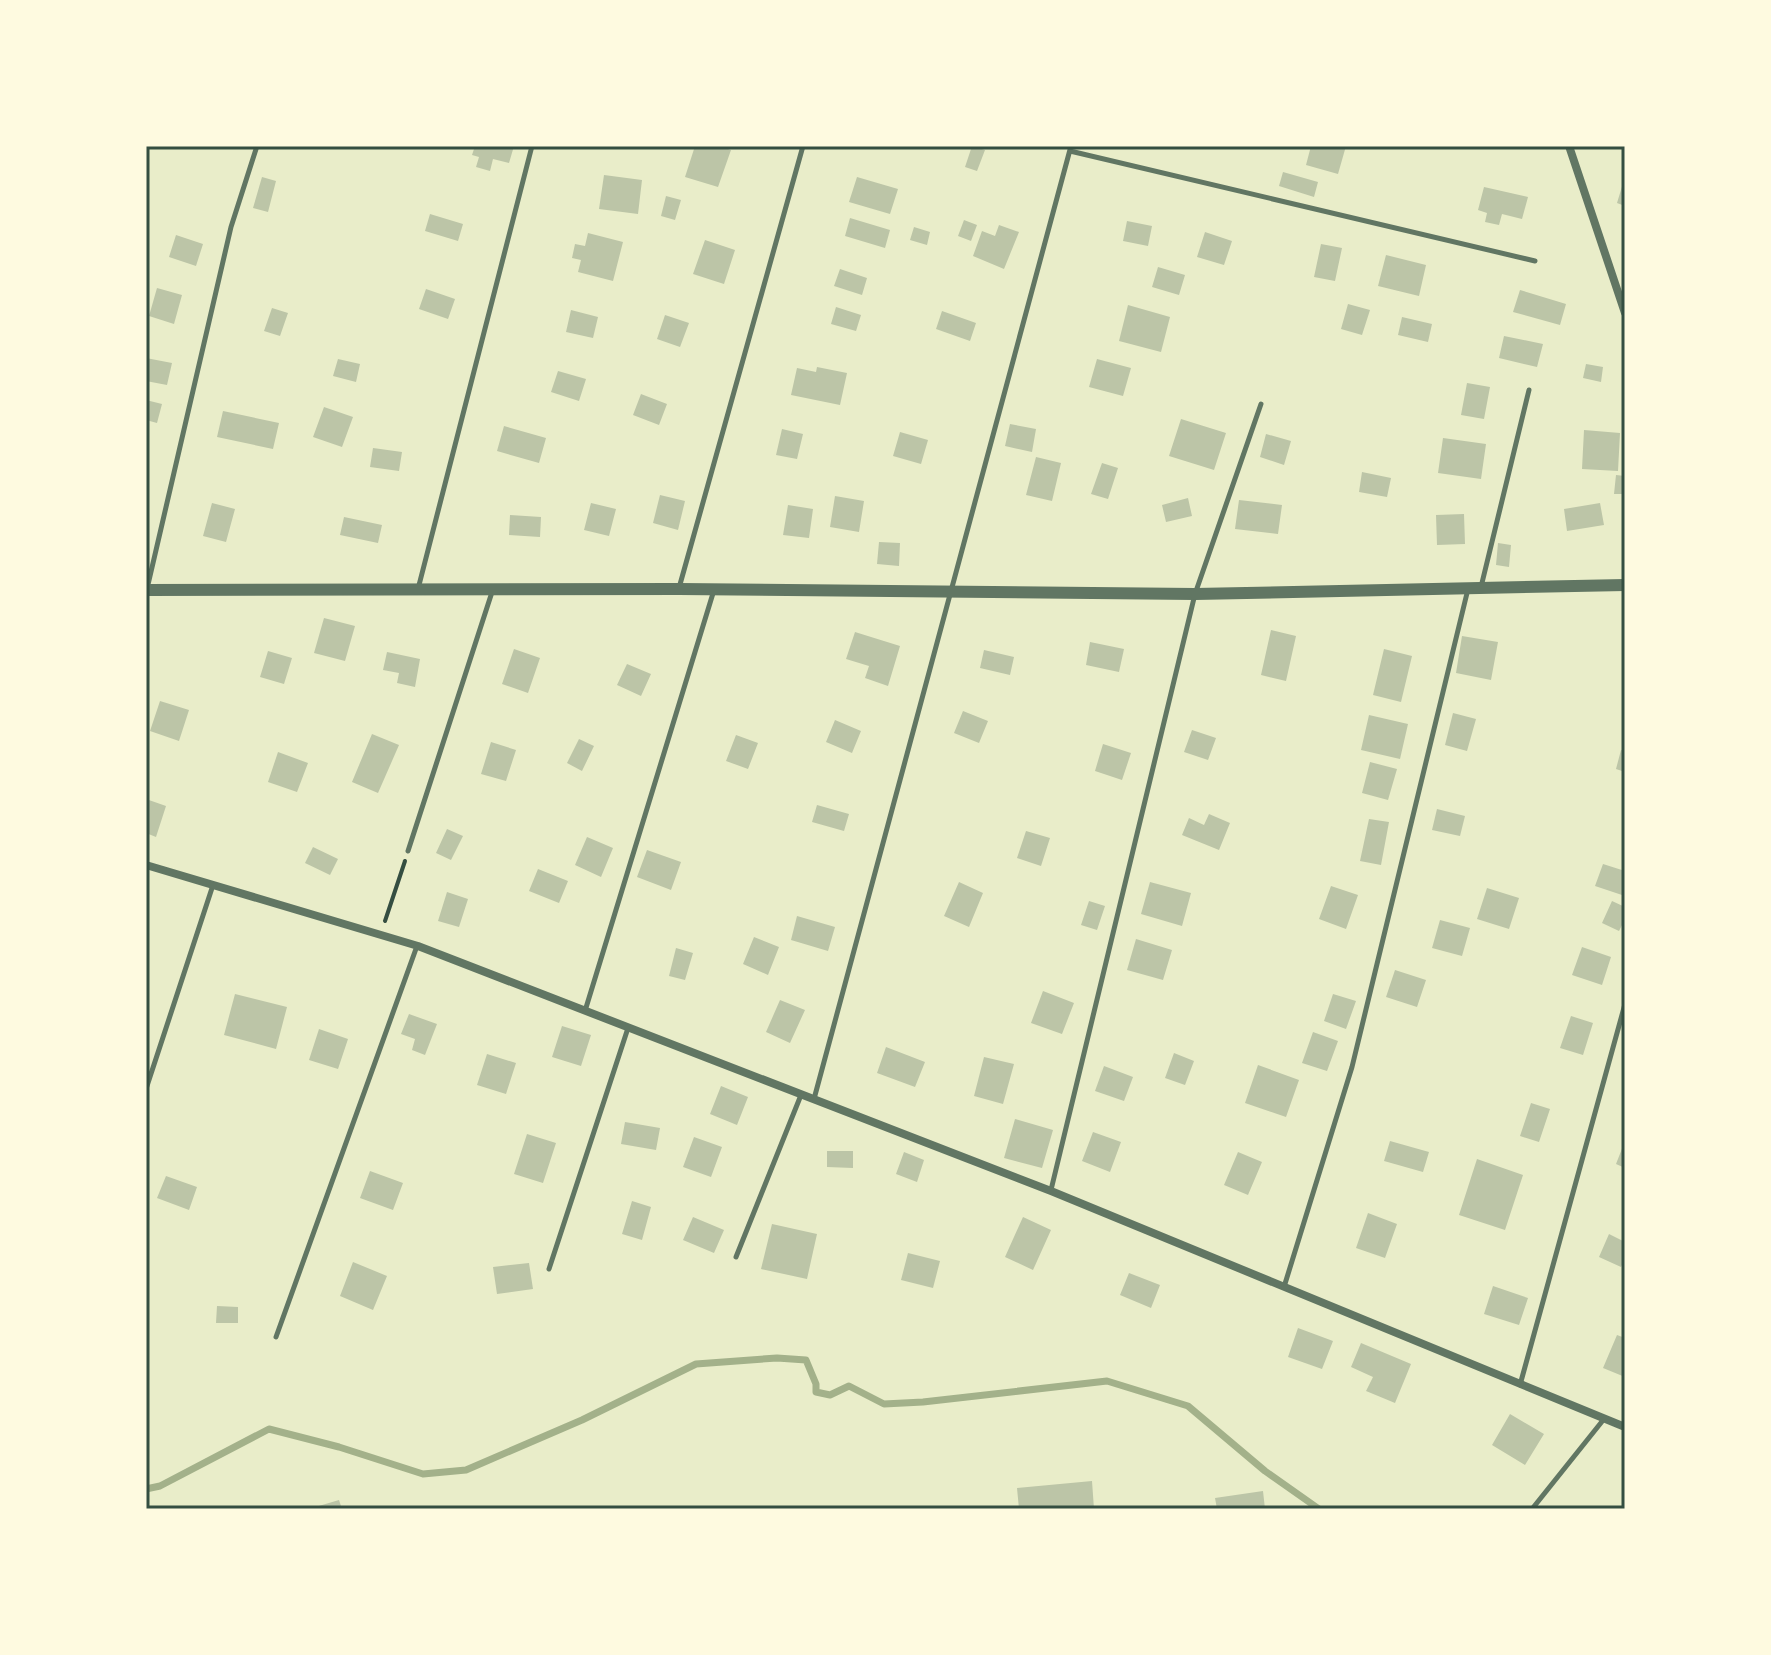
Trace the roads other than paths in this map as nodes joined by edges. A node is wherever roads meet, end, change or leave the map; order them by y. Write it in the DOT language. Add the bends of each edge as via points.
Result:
graph roads {
  1 [pos="257,146"];
  2 [pos="532,146"];
  3 [pos="803,146"];
  4 [pos="1569,146"];
  5 [pos="1071,148"];
  6 [pos="1535,261"];
  7 [pos="1625,313"];
  8 [pos="1529,390"];
  9 [pos="1261,404"];
  10 [pos="1625,585"];
  11 [pos="493,588"];
  12 [pos="1474,588"];
  13 [pos="679,589"];
  14 [pos="714,589"];
  15 [pos="146,590"];
  16 [pos="418,590"];
  17 [pos="950,591"];
  18 [pos="1195,594"];
  19 [pos="408,851"];
  20 [pos="146,865"];
  21 [pos="213,884"];
  22 [pos="418,946"];
  23 [pos="1625,1004"];
  24 [pos="585,1011"];
  25 [pos="628,1028"];
  26 [pos="146,1089"];
  27 [pos="801,1095"];
  28 [pos="814,1100"];
  29 [pos="1051,1191"];
  30 [pos="736,1257"];
  31 [pos="549,1269"];
  32 [pos="1284,1287"];
  33 [pos="276,1337"];
  34 [pos="1520,1386"];
  35 [pos="1604,1419"];
  36 [pos="1625,1427"];
  37 [pos="1532,1509"];
  1 -- 15 [label="lane" via="231,227"];
  2 -- 16 [label="lane"];
  3 -- 13 [label="lane"];
  4 -- 7 [label="street"];
  5 -- 6 [label="lane"];
  5 -- 17 [label="lane"];
  8 -- 12 [label="lane"];
  9 -- 18 [label="lane"];
  10 -- 12 [label="street"];
  11 -- 13 [label="street"];
  11 -- 16 [label="street"];
  11 -- 19 [label="lane"];
  12 -- 18 [label="street"];
  12 -- 32 [label="lane" via="1352,1067"];
  13 -- 14 [label="street"];
  14 -- 17 [label="street"];
  14 -- 24 [label="lane"];
  15 -- 16 [label="street"];
  17 -- 18 [label="street"];
  17 -- 28 [label="lane"];
  18 -- 29 [label="lane"];
  20 -- 21 [label="street"];
  21 -- 22 [label="street"];
  21 -- 26 [label="lane"];
  22 -- 24 [label="street"];
  22 -- 33 [label="lane"];
  23 -- 34 [label="lane"];
  24 -- 25 [label="street"];
  25 -- 27 [label="street"];
  25 -- 31 [label="lane"];
  27 -- 28 [label="street"];
  27 -- 30 [label="lane"];
  28 -- 29 [label="street"];
  29 -- 32 [label="street"];
  32 -- 34 [label="street"];
  34 -- 35 [label="street"];
  35 -- 36 [label="street"];
  35 -- 37 [label="lane"];
}
